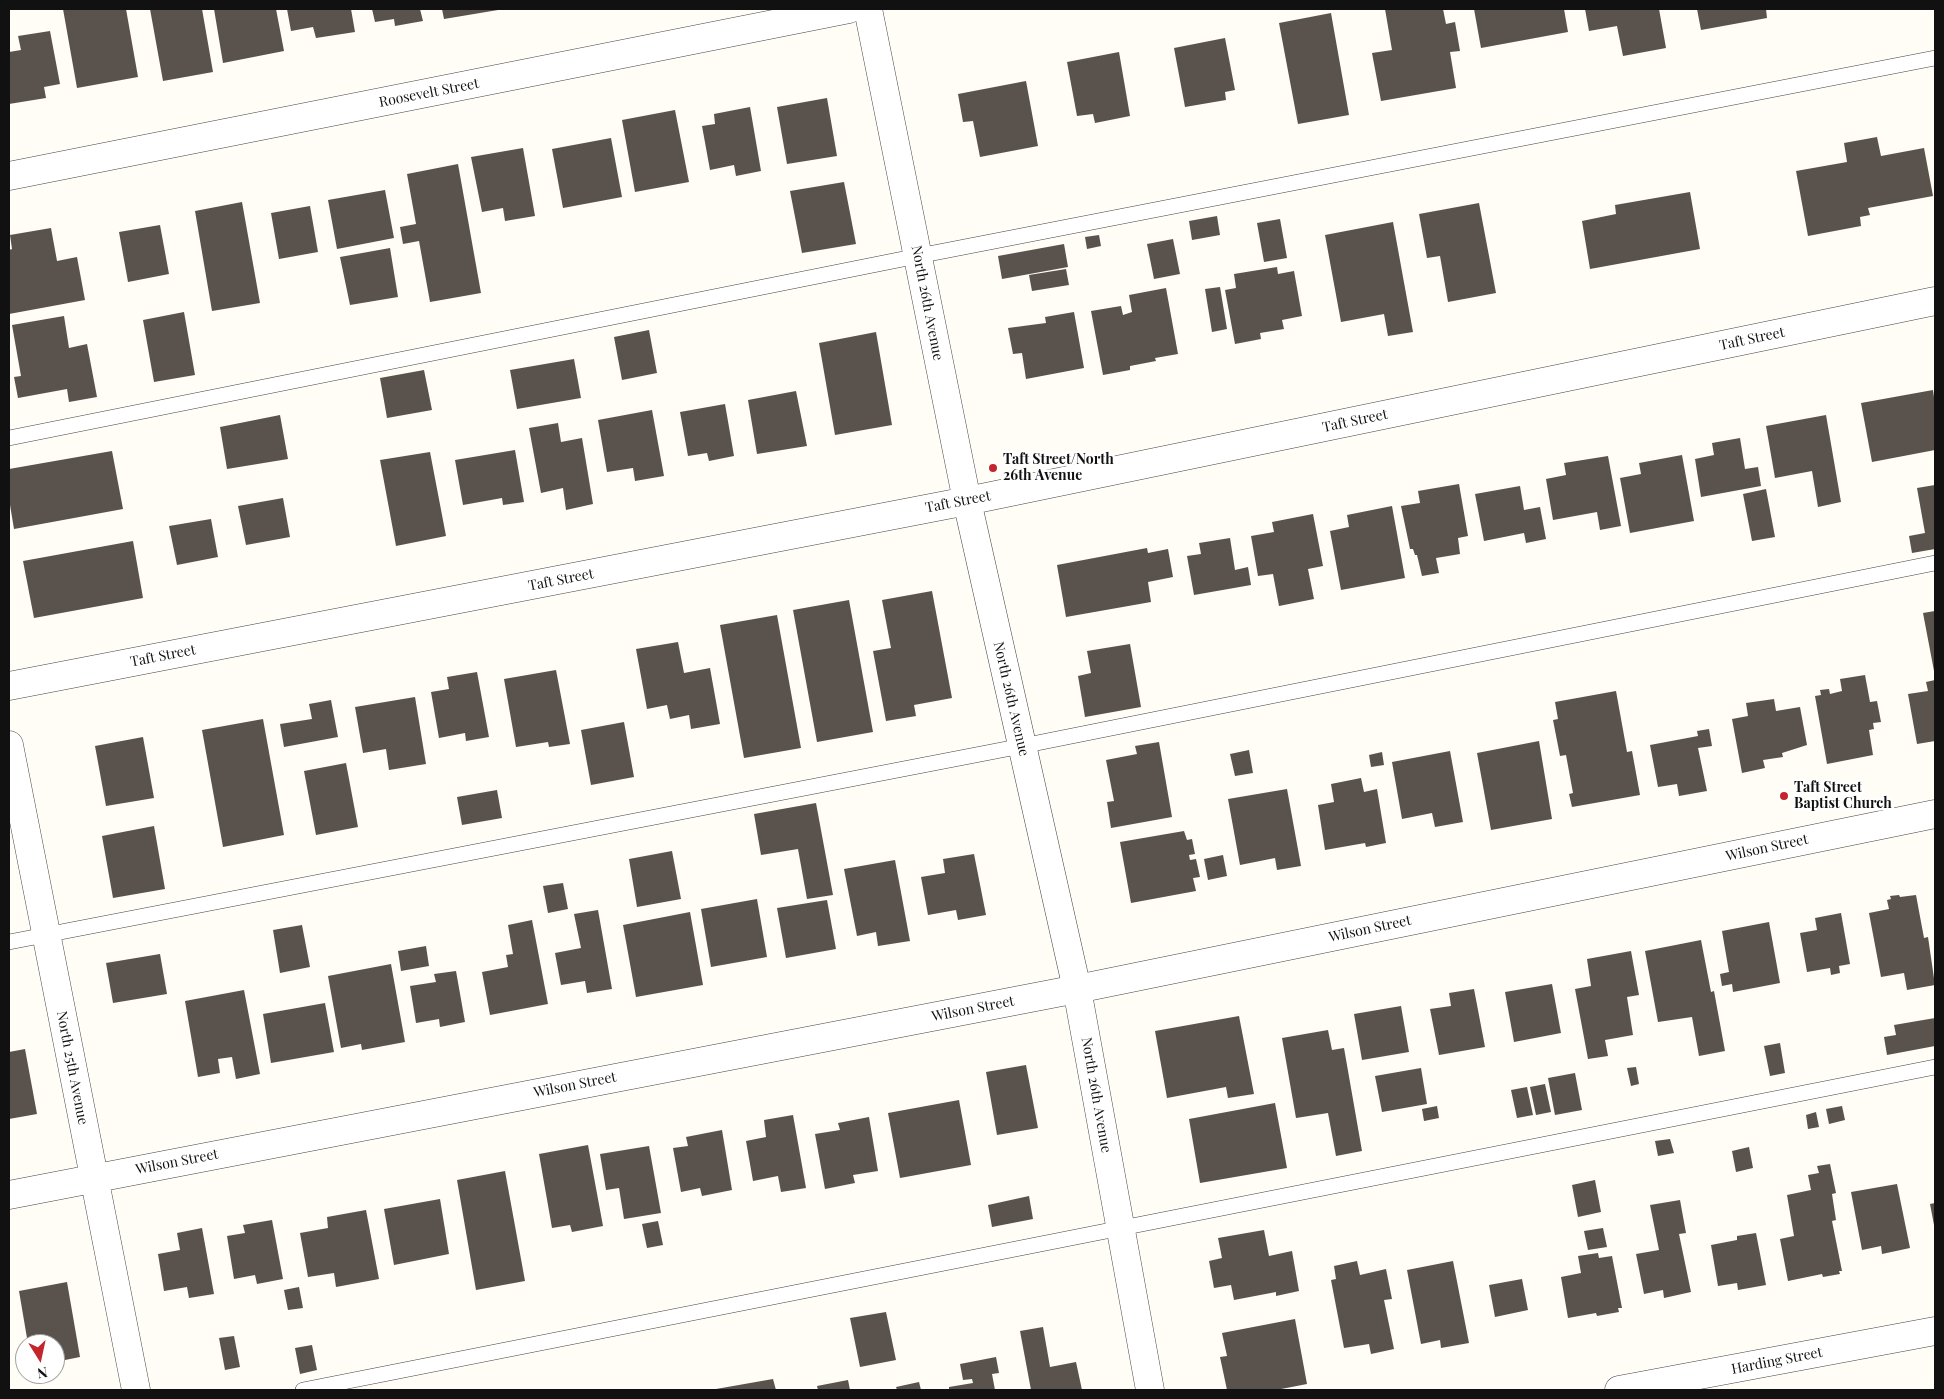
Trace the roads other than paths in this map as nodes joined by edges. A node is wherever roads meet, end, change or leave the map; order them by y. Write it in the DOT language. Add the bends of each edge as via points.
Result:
graph roads {
  1 [pos="849,9"];
  2 [pos="868,9"];
  3 [pos="1935,58"];
  4 [pos="9,176"];
  5 [pos="918,256"];
  6 [pos="1935,302"];
  7 [pos="9,438"];
  8 [pos="967,501"];
  9 [pos="1935,563"];
  10 [pos="9,686"];
  11 [pos="9,745"];
  12 [pos="1022,746"];
  13 [pos="1935,814"];
  14 [pos="46,935"];
  15 [pos="9,942"];
  16 [pos="1077,989"];
  17 [pos="1935,1066"];
  18 [pos="93,1178"];
  19 [pos="9,1195"];
  20 [pos="1120,1227"];
  21 [pos="1935,1331"];
  22 [pos="136,1390"];
  23 [pos="303,1390"];
  24 [pos="1150,1390"];
  25 [pos="1619,1390"];
  1 -- 4 [label="street, Roosevelt Street"];
  2 -- 5 [label="street, North 26th Avenue"];
  3 -- 5 [label="lane"];
  5 -- 7 [label="lane"];
  5 -- 8 [label="street, North 26th Avenue"];
  6 -- 8 [label="street, Taft Street"];
  8 -- 10 [label="street, Taft Street"];
  8 -- 12 [label="street, North 26th Avenue"];
  9 -- 12 [label="lane"];
  11 -- 14 [label="street, North 25th Avenue"];
  12 -- 14 [label="lane"];
  12 -- 16 [label="street, North 26th Avenue"];
  13 -- 16 [label="street, Wilson Street"];
  14 -- 15 [label="lane"];
  14 -- 18 [label="street, North 25th Avenue"];
  16 -- 18 [label="street, Wilson Street"];
  16 -- 20 [label="street, North 26th Avenue"];
  17 -- 20 [label="lane"];
  18 -- 19 [label="street, Wilson Street"];
  18 -- 22 [label="street, North 25th Avenue"];
  20 -- 23 [label="lane"];
  20 -- 24 [label="street, North 26th Avenue"];
  21 -- 25 [label="street, Harding Street"];
}
